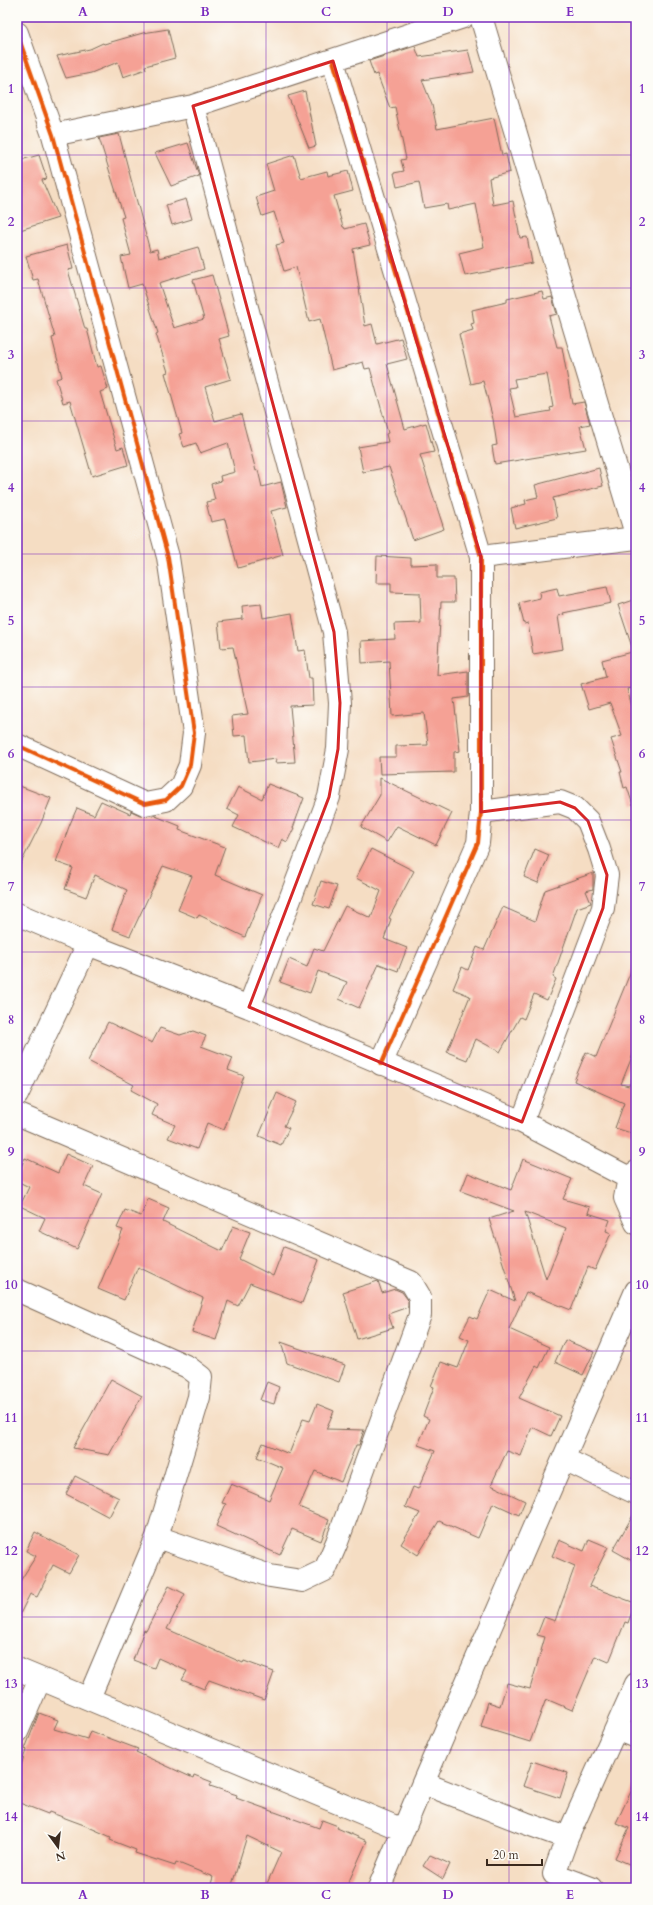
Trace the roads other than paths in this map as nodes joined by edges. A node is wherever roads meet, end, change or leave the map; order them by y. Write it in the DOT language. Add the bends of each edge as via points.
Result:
graph roads {
  1 [pos="463,17"];
  2 [pos="481,17"];
  3 [pos="17,33"];
  4 [pos="334,61"];
  5 [pos="193,106"];
  6 [pos="53,135"];
  7 [pos="636,534"];
  8 [pos="636,538"];
  9 [pos="481,557"];
  10 [pos="17,745"];
  11 [pos="481,812"];
  12 [pos="17,914"];
  13 [pos="88,944"];
  14 [pos="249,1007"];
  15 [pos="381,1064"];
  16 [pos="17,1095"];
  17 [pos="17,1114"];
  18 [pos="522,1122"];
  19 [pos="632,1175"];
  20 [pos="636,1224"];
  21 [pos="17,1290"];
  22 [pos="636,1291"];
  23 [pos="564,1458"];
  24 [pos="636,1493"];
  25 [pos="157,1537"];
  26 [pos="17,1669"];
  27 [pos="40,1678"];
  28 [pos="636,1684"];
  29 [pos="89,1698"];
  30 [pos="616,1728"];
  31 [pos="17,1732"];
  32 [pos="636,1737"];
  33 [pos="423,1783"];
  34 [pos="403,1830"];
  35 [pos="567,1838"];
  36 [pos="551,1881"];
  37 [pos="379,1888"];
  38 [pos="591,1888"];
  1 -- 4 [label="street"];
  2 -- 7 [label="street"];
  3 -- 6 [label="street"];
  4 -- 5 [label="street"];
  4 -- 9 [label="street"];
  5 -- 6 [label="street"];
  5 -- 14 [label="street" via="331,617 340,703 338,749 329,797"];
  6 -- 10 [label="street" via="168,557 194,733 190,765 181,786 166,800 145,804"];
  8 -- 9 [label="street"];
  9 -- 11 [label="street"];
  11 -- 15 [label="street" via="478,843"];
  11 -- 18 [label="street" via="560,802 576,808 588,821 606,875 603,908"];
  12 -- 13 [label="street"];
  13 -- 14 [label="street"];
  13 -- 16 [label="street"];
  14 -- 15 [label="street"];
  15 -- 18 [label="street"];
  17 -- 25 [label="street" via="411,1282 420,1297 420,1315 325,1570 302,1581 270,1576"];
  18 -- 19 [label="street"];
  19 -- 20 [label="street" via="626,1198"];
  21 -- 25 [label="street" via="188,1367 202,1377"];
  22 -- 23 [label="street"];
  23 -- 24 [label="street"];
  23 -- 33 [label="street"];
  25 -- 29 [label="street"];
  26 -- 27 [label="street"];
  27 -- 29 [label="street"];
  27 -- 31 [label="street"];
  28 -- 30 [label="street"];
  29 -- 34 [label="street"];
  30 -- 32 [label="street"];
  30 -- 35 [label="street"];
  33 -- 34 [label="street"];
  33 -- 35 [label="street"];
  34 -- 37 [label="street"];
  35 -- 36 [label="street"];
  36 -- 38 [label="street"];
}
